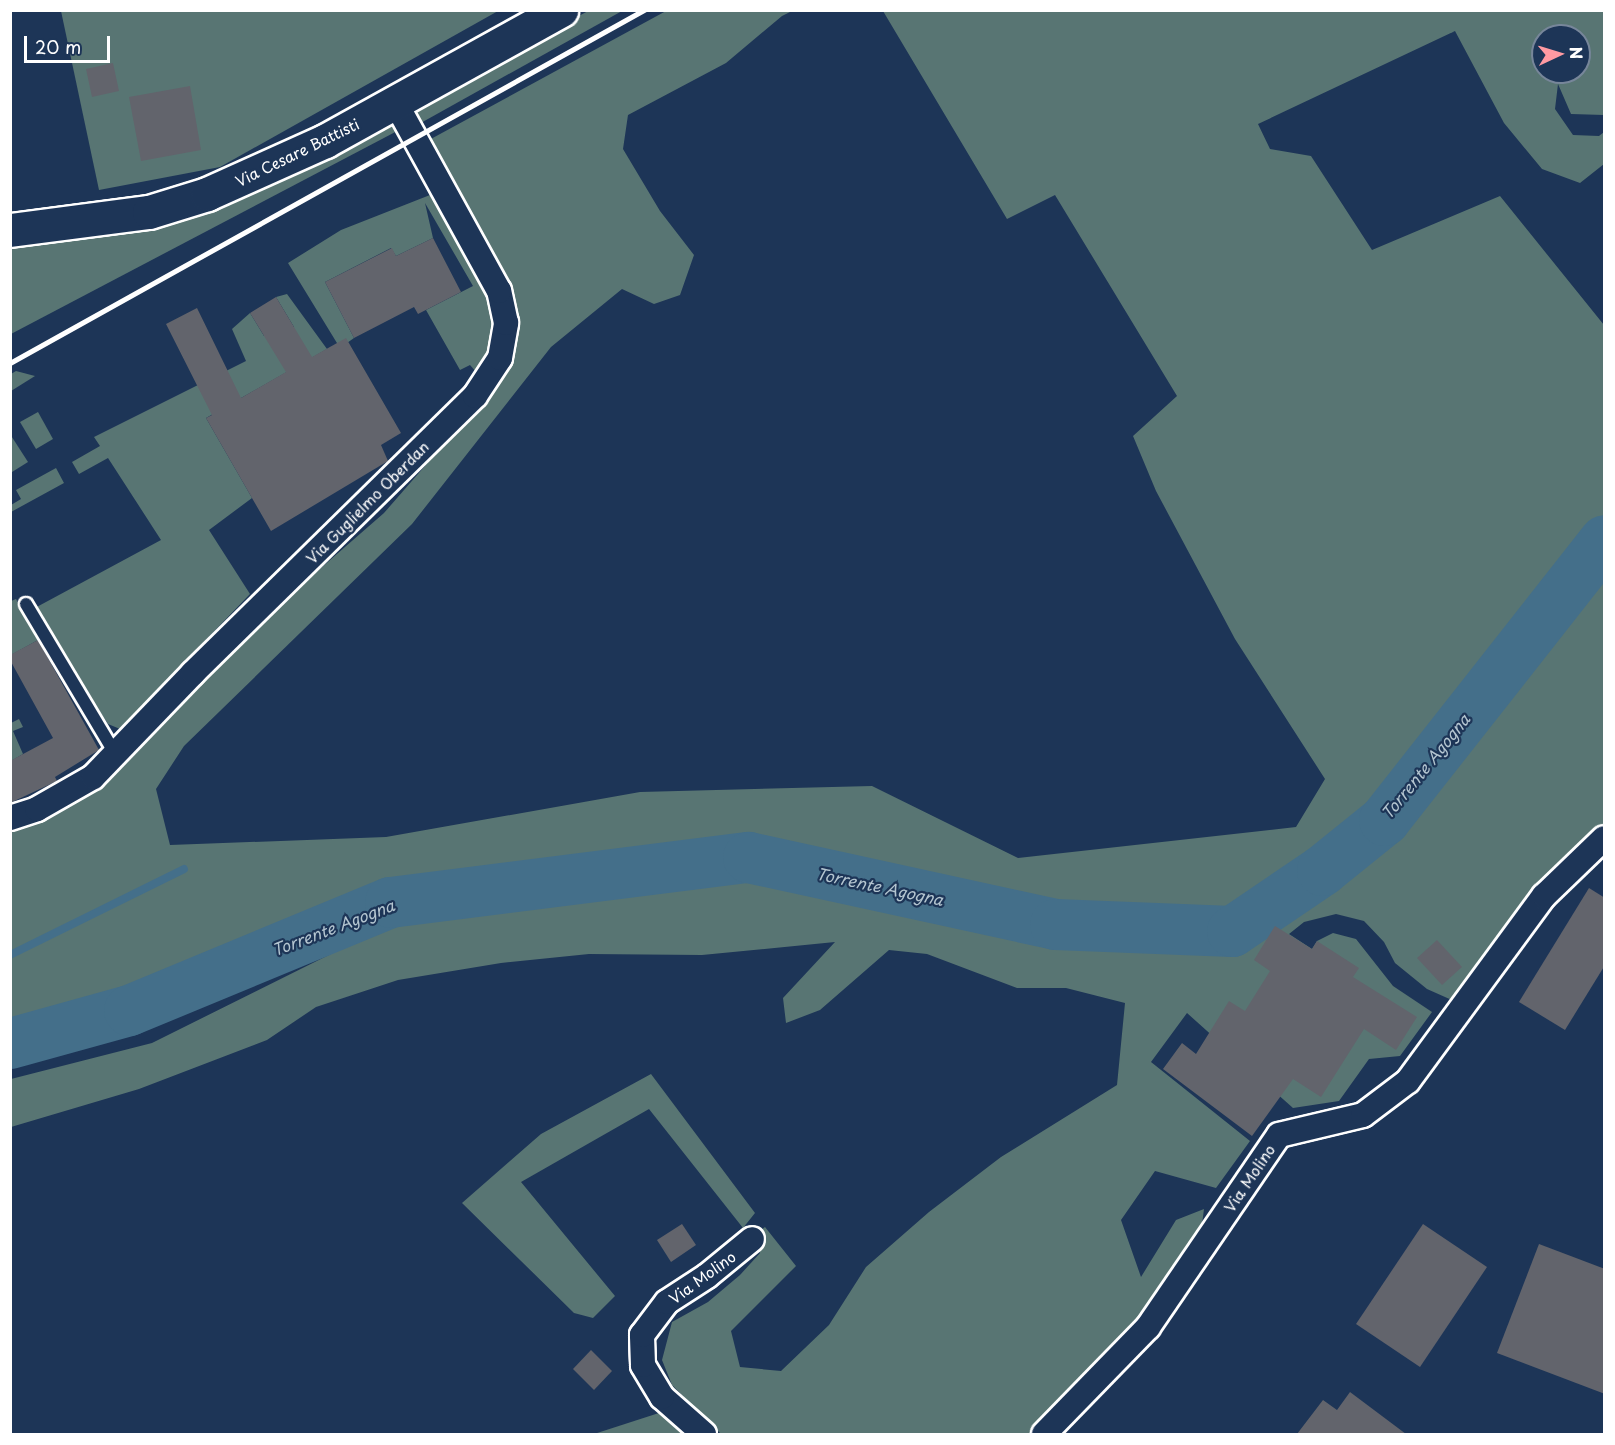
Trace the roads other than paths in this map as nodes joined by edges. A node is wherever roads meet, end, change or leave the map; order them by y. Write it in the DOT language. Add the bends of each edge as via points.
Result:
graph roads {
  1 [pos="561,10"];
  2 [pos="395,102"];
  3 [pos="10,230"];
  4 [pos="26,604"];
  5 [pos="116,755"];
  6 [pos="10,818"];
  7 [pos="1605,838"];
  8 [pos="752,1239"];
  9 [pos="704,1434"];
  10 [pos="1044,1434"];
  1 -- 2 [label="street, Via Cesare Battisti"];
  2 -- 3 [label="street, Via Cesare Battisti" via="325,141 207,194 149,212"];
  2 -- 5 [label="street, Via Guglielmo Oberdan" via="499,291 506,323 500,357 475,396 193,673"];
  4 -- 5 [label="lane"];
  5 -- 6 [label="street, Via Guglielmo Oberdan" via="93,777 37,809"];
  7 -- 10 [label="street, Via Molino" via="1544,896 1408,1082 1363,1115 1279,1135 1148,1327"];
  8 -- 9 [label="street, Via Molino" via="667,1302 642,1335 644,1365 662,1396"];
}
